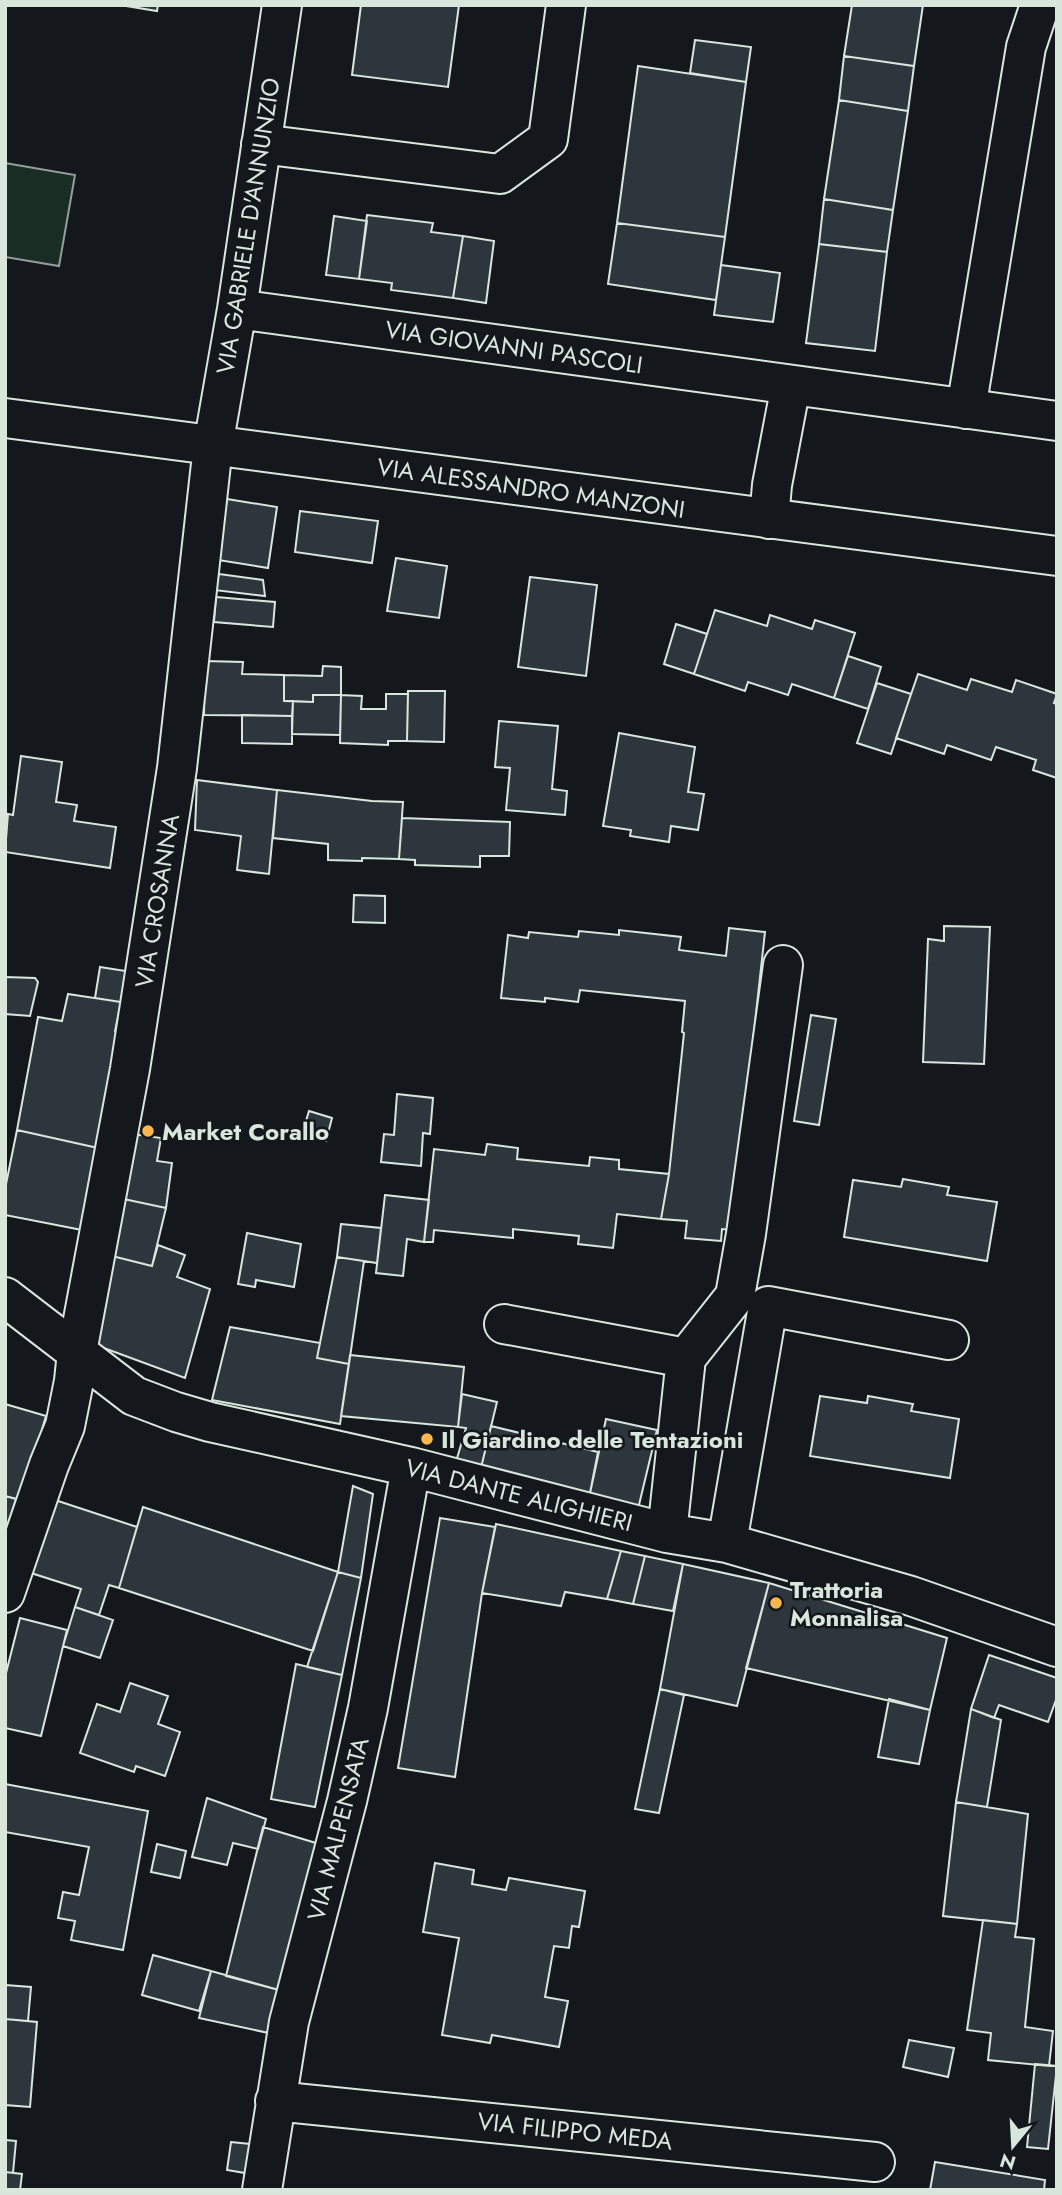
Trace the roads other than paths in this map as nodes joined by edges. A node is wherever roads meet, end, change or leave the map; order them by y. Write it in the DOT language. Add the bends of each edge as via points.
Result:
graph roads {
  1 [pos="282,5"];
  2 [pos="566,5"];
  3 [pos="1041,5"];
  4 [pos="261,144"];
  5 [pos="237,309"];
  6 [pos="791,385"];
  7 [pos="966,409"];
  8 [pos="5,418"];
  9 [pos="1057,421"];
  10 [pos="213,446"];
  11 [pos="769,519"];
  12 [pos="1057,556"];
  13 [pos="783,965"];
  14 [pos="5,1297"];
  15 [pos="504,1324"];
  16 [pos="948,1340"];
  17 [pos="77,1352"];
  18 [pos="686,1358"];
  19 [pos="411,1467"];
  20 [pos="667,1533"];
  21 [pos="727,1543"];
  22 [pos="5,1593"];
  23 [pos="1057,1647"];
  24 [pos="275,2101"];
  25 [pos="875,2162"];
  26 [pos="261,2190"];
  1 -- 4 [label="street, VIA GABRIELE D'ANNUNZIO"];
  2 -- 4 [label="street" via="548,139 500,174"];
  3 -- 7 [label="street" via="1026,47"];
  4 -- 5 [label="street, VIA GABRIELE D'ANNUNZIO"];
  5 -- 6 [label="street, VIA GIOVANNI PASCOLI"];
  5 -- 10 [label="street, VIA GABRIELE D'ANNUNZIO"];
  6 -- 7 [label="street, VIA GIOVANNI PASCOLI"];
  6 -- 11 [label="street"];
  7 -- 9 [label="street, VIA GIOVANNI PASCOLI"];
  8 -- 10 [label="street, VIA ALESSANDRO MANZONI"];
  10 -- 11 [label="street, VIA ALESSANDRO MANZONI"];
  10 -- 17 [label="street, VIA CROSANNA" via="177,768 130,1069"];
  11 -- 12 [label="street, VIA ALESSANDRO MANZONI"];
  13 -- 18 [label="street" via="735,1296"];
  14 -- 17 [label="street, VIA DANTE ALIGHIERI"];
  15 -- 18 [label="street"];
  16 -- 21 [label="street" via="768,1306"];
  17 -- 19 [label="street, VIA DANTE ALIGHIERI" via="134,1396 176,1412"];
  17 -- 22 [label="street, VIA CROSANNA" via="65,1426"];
  18 -- 20 [label="street"];
  19 -- 20 [label="street, VIA DANTE ALIGHIERI"];
  19 -- 24 [label="street, VIA MALPENSATA" via="368,1708 289,2022"];
  20 -- 21 [label="street, VIA DANTE ALIGHIERI"];
  21 -- 23 [label="street, VIA DANTE ALIGHIERI" via="911,1596"];
  24 -- 25 [label="street, VIA FILIPPO MEDA"];
  24 -- 26 [label="street, VIA MALPENSATA"];
}
